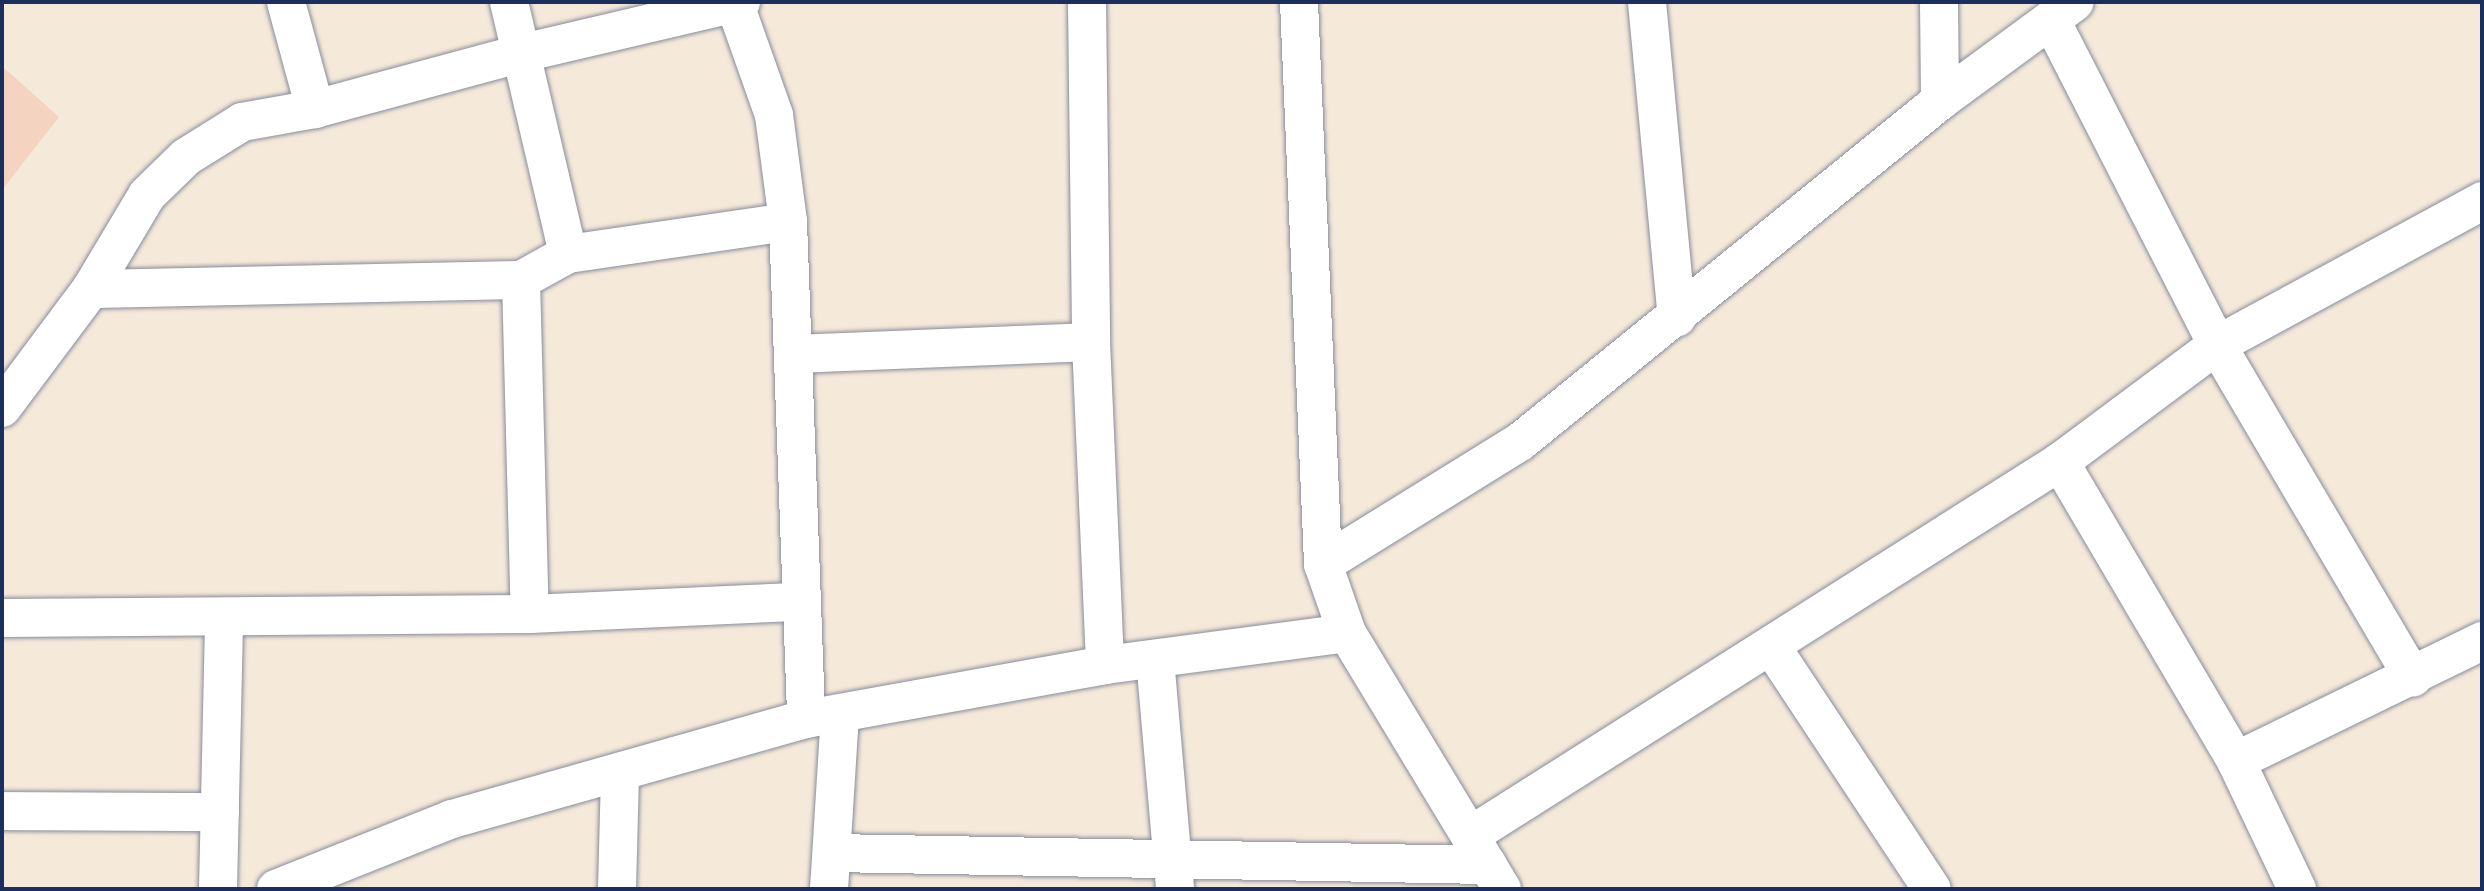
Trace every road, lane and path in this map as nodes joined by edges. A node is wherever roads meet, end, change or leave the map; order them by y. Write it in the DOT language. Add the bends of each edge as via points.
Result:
graph roads {
  1 [pos="286,2"];
  2 [pos="509,2"];
  3 [pos="736,2"];
  4 [pos="1087,2"];
  5 [pos="1299,2"];
  6 [pos="1647,2"];
  7 [pos="1939,2"];
  8 [pos="2063,11"];
  9 [pos="523,53"];
  10 [pos="1940,101"];
  11 [pos="315,109"];
  12 [pos="2482,201"];
  13 [pos="788,222"];
  14 [pos="568,254"];
  15 [pos="521,280"];
  16 [pos="91,289"];
  17 [pos="1677,318"];
  18 [pos="1091,342"];
  19 [pos="2217,345"];
  20 [pos="795,354"];
  21 [pos="2,408"];
  22 [pos="2060,462"];
  23 [pos="1323,564"];
  24 [pos="799,602"];
  25 [pos="530,614"];
  26 [pos="2,618"];
  27 [pos="224,619"];
  28 [pos="1347,633"];
  29 [pos="2482,641"];
  30 [pos="1771,646"];
  31 [pos="1155,659"];
  32 [pos="1105,665"];
  33 [pos="2413,677"];
  34 [pos="823,716"];
  35 [pos="2236,761"];
  36 [pos="620,773"];
  37 [pos="2,811"];
  38 [pos="220,812"];
  39 [pos="1487,863"];
  40 [pos="830,871"];
  41 [pos="1174,875"];
  42 [pos="218,889"];
  43 [pos="276,889"];
  44 [pos="617,889"];
  45 [pos="1932,889"];
  46 [pos="2297,889"];
  1 -- 11 [label="street"];
  2 -- 9 [label="street"];
  3 -- 9 [label="street"];
  3 -- 13 [label="street" via="774,115"];
  4 -- 18 [label="street"];
  5 -- 23 [label="street"];
  6 -- 17 [label="street"];
  7 -- 10 [label="street"];
  8 -- 10 [label="street"];
  8 -- 19 [label="street"];
  9 -- 11 [label="street"];
  9 -- 14 [label="street"];
  10 -- 17 [label="street"];
  11 -- 16 [label="street" via="242,122 186,157 147,195"];
  12 -- 19 [label="street"];
  13 -- 14 [label="street"];
  13 -- 20 [label="street"];
  14 -- 15 [label="street"];
  15 -- 16 [label="street"];
  15 -- 25 [label="street"];
  16 -- 21 [label="street"];
  17 -- 23 [label="street" via="1520,442"];
  18 -- 20 [label="street"];
  18 -- 32 [label="street"];
  19 -- 22 [label="street"];
  19 -- 33 [label="street"];
  20 -- 24 [label="street"];
  22 -- 30 [label="street"];
  22 -- 35 [label="street"];
  23 -- 28 [label="street"];
  24 -- 25 [label="street"];
  24 -- 34 [label="street"];
  25 -- 27 [label="street"];
  26 -- 27 [label="street"];
  27 -- 38 [label="street"];
  28 -- 31 [label="street"];
  28 -- 39 [label="street"];
  29 -- 33 [label="street"];
  30 -- 39 [label="street"];
  30 -- 45 [label="street"];
  31 -- 32 [label="street"];
  31 -- 41 [label="street"];
  32 -- 34 [label="street"];
  33 -- 35 [label="street"];
  34 -- 36 [label="street"];
  34 -- 40 [label="street"];
  35 -- 46 [label="street"];
  36 -- 43 [label="street" via="452,819"];
  36 -- 44 [label="street"];
  37 -- 38 [label="street"];
  38 -- 42 [label="street"];
  39 -- 41 [label="street"];
  40 -- 41 [label="street"];
}
